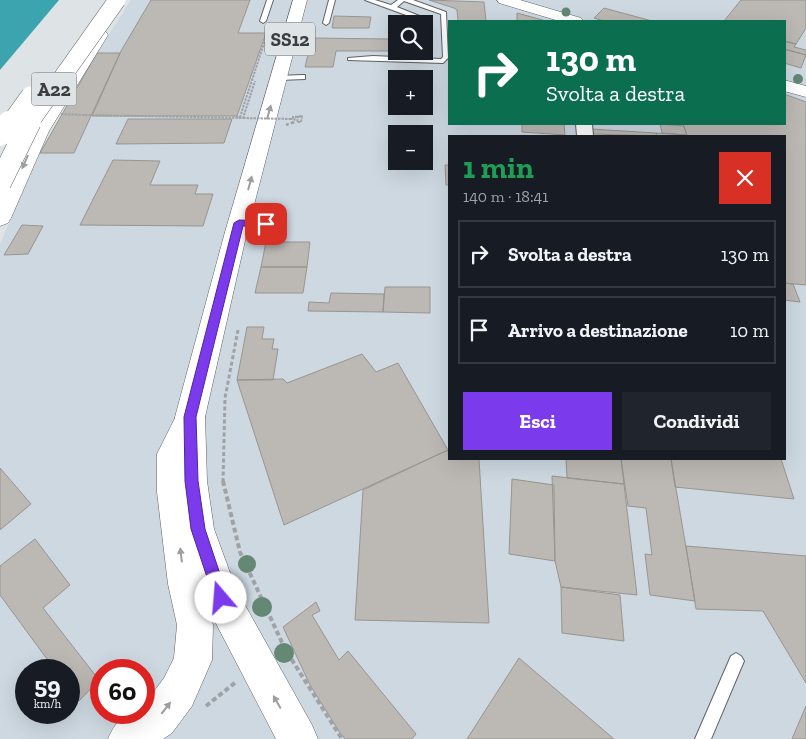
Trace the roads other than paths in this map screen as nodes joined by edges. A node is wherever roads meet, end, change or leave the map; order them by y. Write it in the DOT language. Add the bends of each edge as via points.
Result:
graph roads {
  1 [pos="102,0"];
  2 [pos="117,0"];
  3 [pos="122,0"];
  4 [pos="270,0"];
  5 [pos="300,0"];
  6 [pos="332,0"];
  7 [pos="368,0"];
  8 [pos="402,0"];
  9 [pos="407,0"];
  10 [pos="504,0"];
  11 [pos="392,7"];
  12 [pos="413,15"];
  13 [pos="569,20"];
  14 [pos="262,21"];
  15 [pos="326,23"];
  16 [pos="350,59"];
  17 [pos="302,77"];
  18 [pos="279,78"];
  19 [pos="786,86"];
  20 [pos="806,92"];
  21 [pos="0,135"];
  22 [pos="0,183"];
  23 [pos="0,218"];
  24 [pos="239,223"];
  25 [pos="266,224"];
  26 [pos="190,417"];
  27 [pos="736,662"];
  28 [pos="128,739"];
  29 [pos="298,739"];
  30 [pos="703,739"];
  1 -- 21 [label="main road, A22, bridge"];
  2 -- 22 [label="main road, A22, bridge" via="29,124"];
  3 -- 23 [label="main road, one-way" via="39,131"];
  4 -- 14 [label="lane"];
  5 -- 18 [label="main road, SS12"];
  6 -- 15 [label="lane"];
  7 -- 11 [label="lane"];
  8 -- 11 [label="lane"];
  9 -- 16 [label="lane" via="444,13 446,57 443,61"];
  10 -- 13 [label="main road"];
  11 -- 12 [label="lane"];
  17 -- 18 [label="lane"];
  24 -- 18 [label="main road, one-way"];
  19 -- 20 [label="main road"];
  24 -- 25 [label="lane"];
  24 -- 26 [label="main road"];
  28 -- 26 [label="main road, one-way" via="158,719 178,692 193,660 196,625 184,584 172,454"];
  29 -- 26 [label="main road, one-way" via="271,657 221,598 198,529 191,481"];
  27 -- 30 [label="lane"];
}
